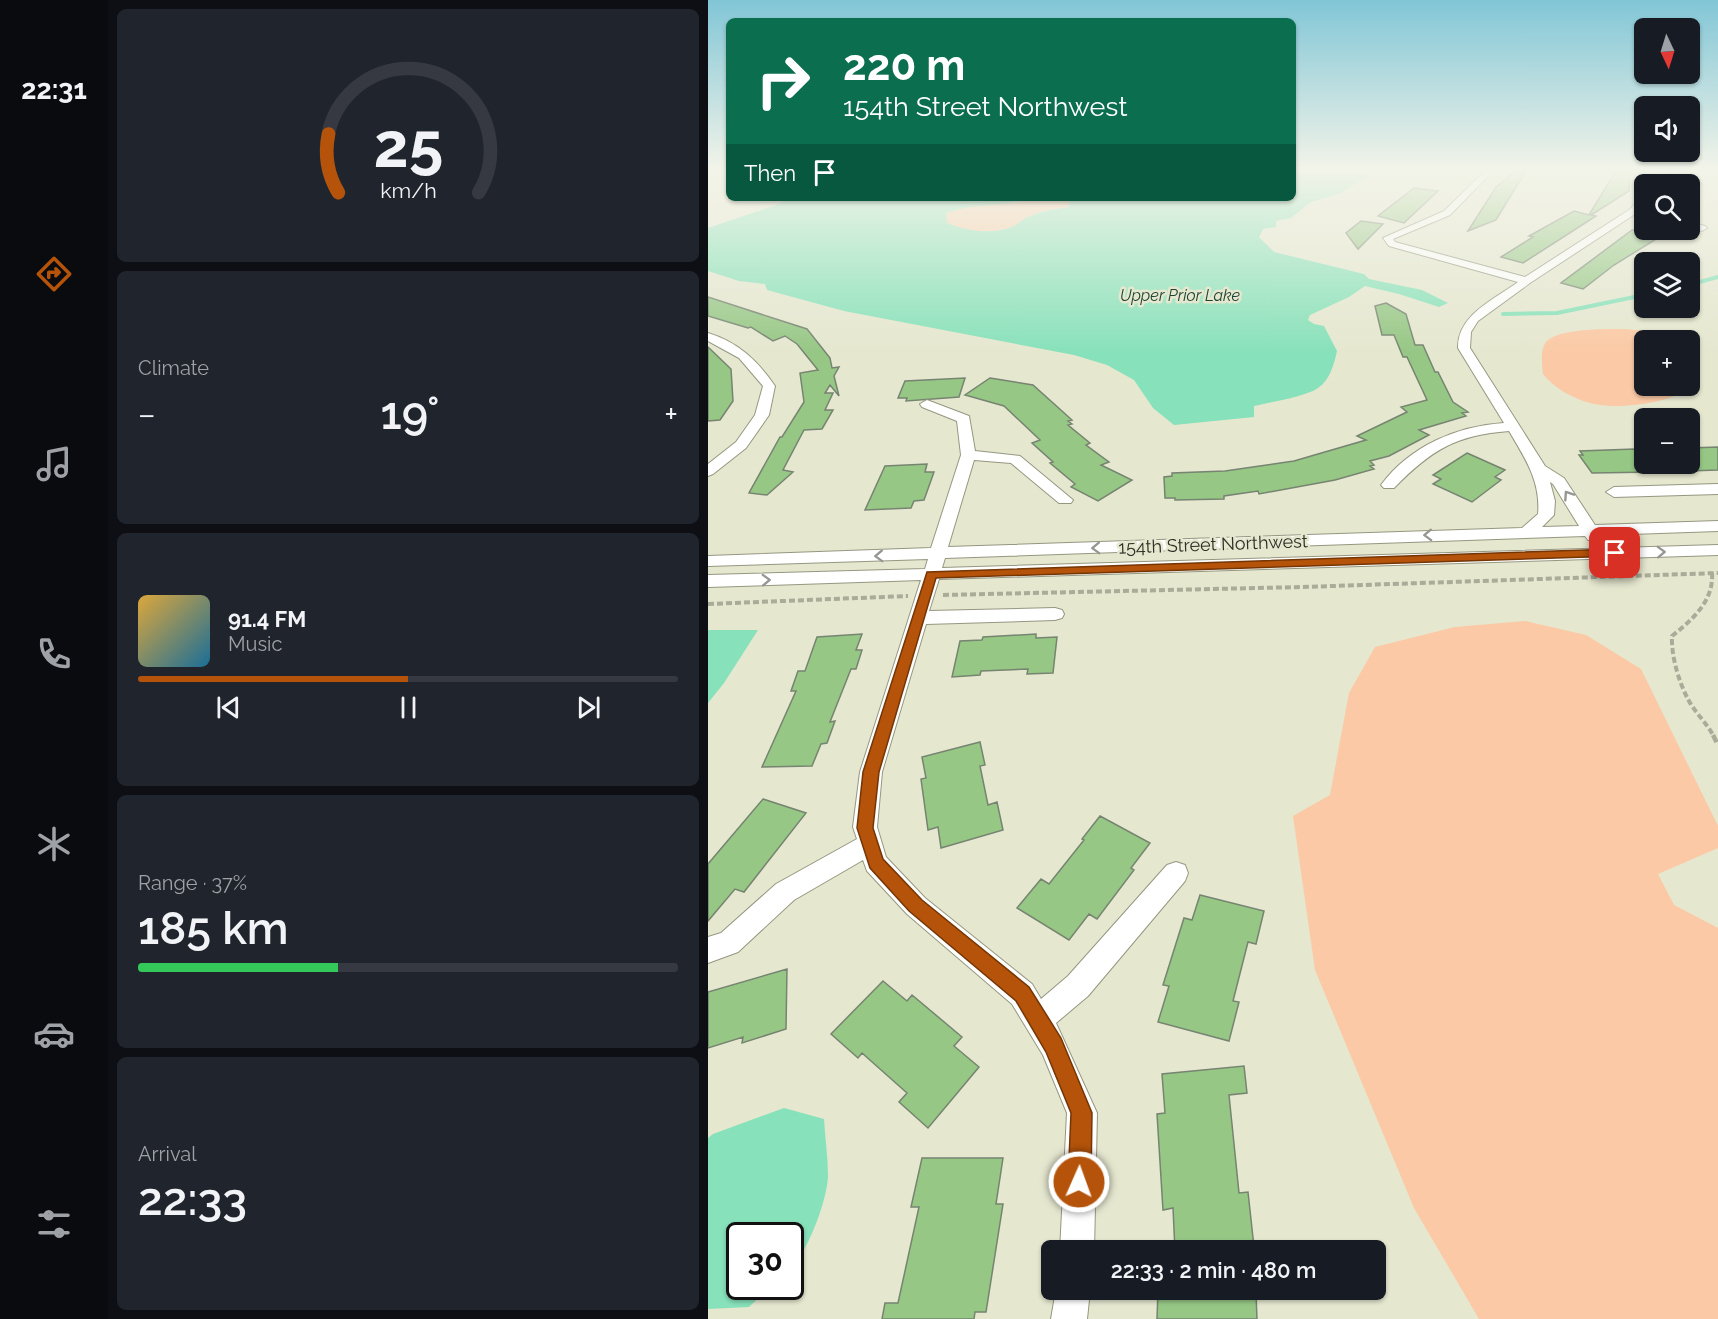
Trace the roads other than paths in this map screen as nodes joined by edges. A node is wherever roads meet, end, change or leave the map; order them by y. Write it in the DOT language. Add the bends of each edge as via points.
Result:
graph roads {
  1 [pos="1406,231"];
  2 [pos="1609,231"];
  3 [pos="1526,281"];
  4 [pos="708,337"];
  5 [pos="927,404"];
  6 [pos="1512,427"];
  7 [pos="968,455"];
  8 [pos="1539,469"];
  9 [pos="709,471"];
  10 [pos="1389,485"];
  11 [pos="1718,489"];
  12 [pos="1614,492"];
  13 [pos="1065,501"];
  14 [pos="1718,526"];
  15 [pos="1592,529"];
  16 [pos="1528,531"];
  17 [pos="1718,550"];
  18 [pos="1348,560"];
  19 [pos="708,561"];
  20 [pos="708,581"];
  21 [pos="927,586"];
  22 [pos="1055,614"];
  23 [pos="870,844"];
  24 [pos="1176,873"];
  25 [pos="708,950"];
  26 [pos="1038,1020"];
  27 [pos="1077,1240"];
  28 [pos="1072,1300"];
  29 [pos="1070,1319"];
  1 -- 3 [label="street" via="1388,238 1392,244"];
  2 -- 3 [label="street"];
  3 -- 6 [label="street" via="1474,319 1467,326 1464,339 1464,348"];
  4 -- 9 [label="street" via="750,359 769,386 762,415 741,445"];
  5 -- 7 [label="street" via="964,419"];
  6 -- 8 [label="street"];
  6 -- 10 [label="street" via="1468,431 1437,446"];
  7 -- 13 [label="street" via="1015,459"];
  7 -- 21 [label="street"];
  15 -- 8 [label="street, one-way" via="1559,481"];
  8 -- 16 [label="street" via="1548,501 1546,515"];
  11 -- 12 [label="street"];
  14 -- 15 [label="street, 154th Street Northwest"];
  15 -- 16 [label="street, 154th Street Northwest"];
  15 -- 18 [label="street" via="1595,536 1581,542 1452,546"];
  16 -- 21 [label="street, 154th Street Northwest, one-way"];
  18 -- 17 [label="street, 154th Street Northwest, one-way"];
  18 -- 21 [label="street, 154th Street Northwest"];
  21 -- 19 [label="street, 154th Street Northwest, one-way"];
  20 -- 21 [label="street, 154th Street Northwest, one-way"];
  21 -- 22 [label="street"];
  21 -- 23 [label="street" via="871,772 865,828"];
  23 -- 25 [label="street" via="785,892 729,943"];
  23 -- 26 [label="street" via="876,863 916,906 1022,994"];
  24 -- 26 [label="street" via="1078,986"];
  26 -- 27 [label="street" via="1082,1113"];
  28 -- 29 [label="street"];
}
